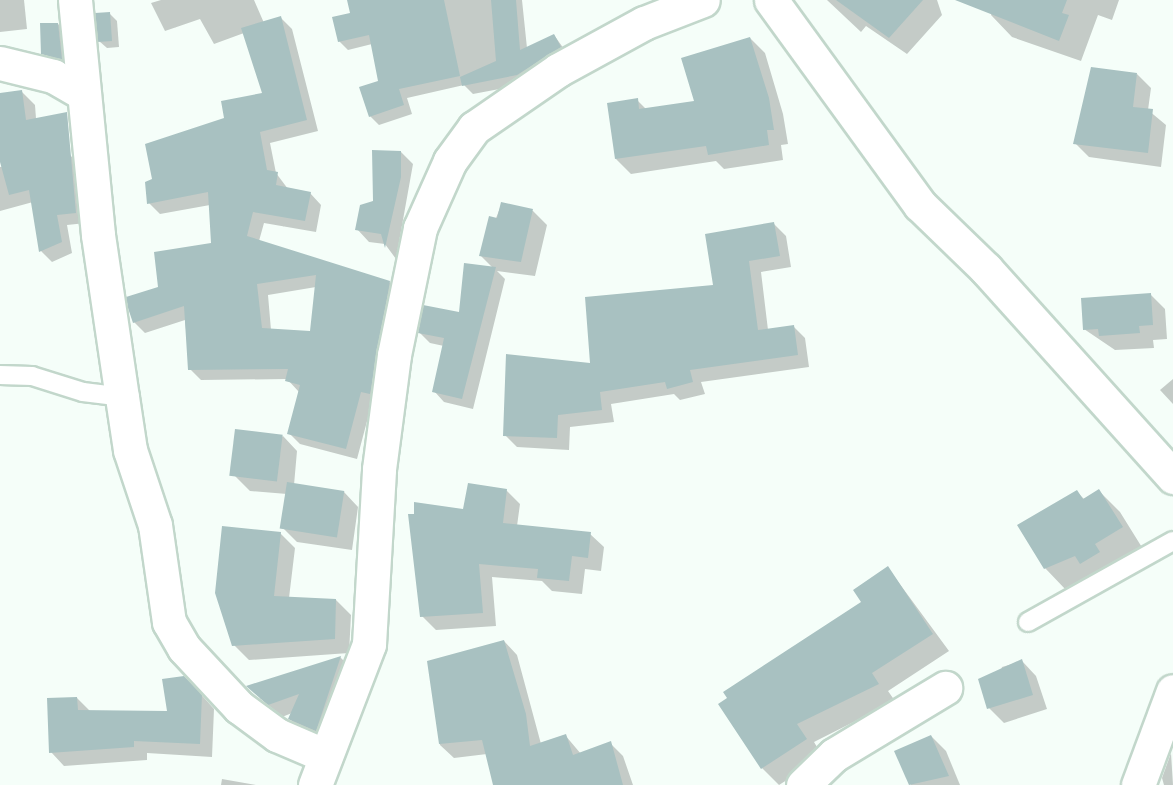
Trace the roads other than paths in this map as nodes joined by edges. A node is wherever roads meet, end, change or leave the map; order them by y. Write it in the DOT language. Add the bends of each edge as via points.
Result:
graph roads {
  1 [pos="75,0"];
  2 [pos="703,0"];
  3 [pos="771,0"];
  4 [pos="0,63"];
  5 [pos="83,93"];
  6 [pos="0,375"];
  7 [pos="122,397"];
  8 [pos="1173,477"];
  9 [pos="1173,541"];
  10 [pos="1028,622"];
  11 [pos="945,688"];
  12 [pos="1173,691"];
  13 [pos="320,771"];
  14 [pos="803,785"];
  15 [pos="1138,785"];
  1 -- 5 [label="street"];
  2 -- 13 [label="street" via="644,23 558,70 474,128 450,160 420,228 394,355 378,469 369,644"];
  3 -- 8 [label="street" via="920,205 987,269"];
  4 -- 5 [label="street" via="53,76"];
  5 -- 7 [label="street"];
  6 -- 7 [label="lane" via="32,376 83,392"];
  7 -- 13 [label="street" via="130,450 155,525 170,622 179,640 239,707"];
  9 -- 10 [label="lane"];
  11 -- 14 [label="street" via="834,755"];
  12 -- 15 [label="street"];
}
